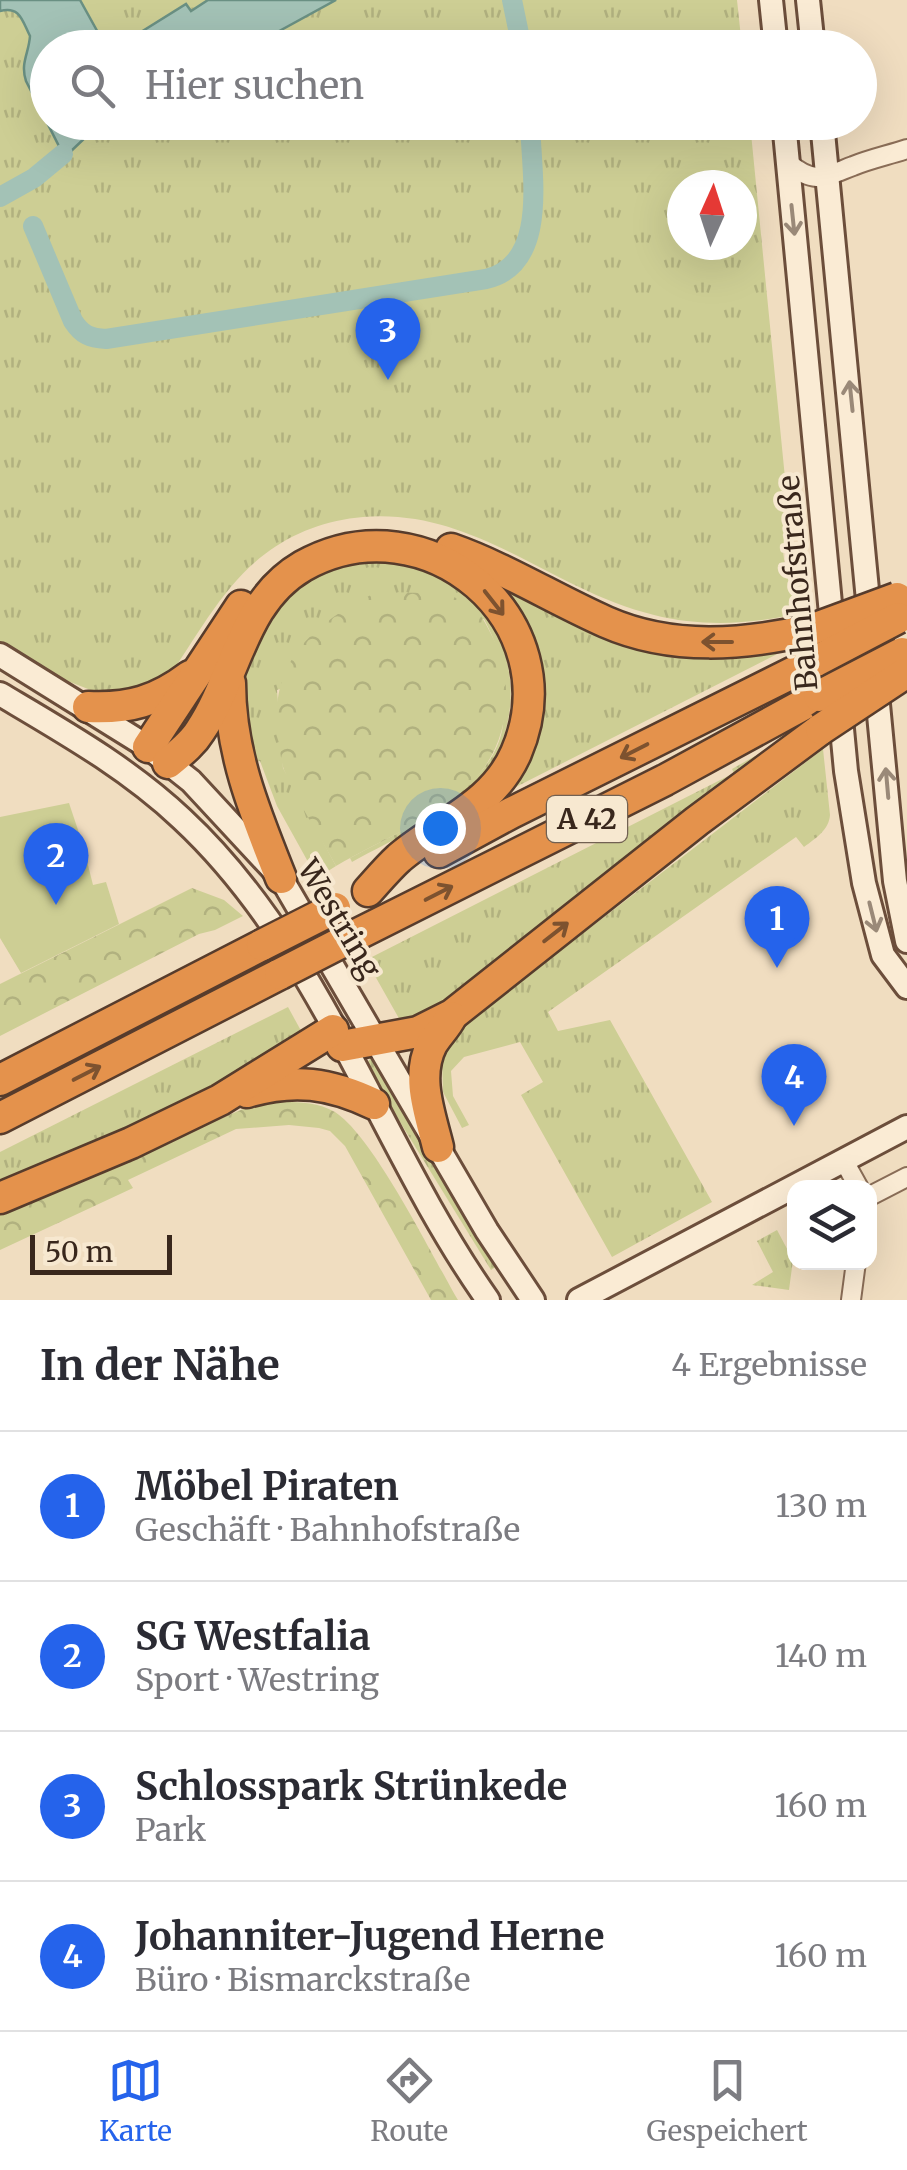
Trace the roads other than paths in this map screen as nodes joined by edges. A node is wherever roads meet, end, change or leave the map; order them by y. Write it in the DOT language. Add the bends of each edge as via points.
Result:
graph roads {
  1 [pos="771,0"];
  2 [pos="808,0"];
  3 [pos="774,30"];
  4 [pos="812,30"];
  5 [pos="786,140"];
  6 [pos="824,140"];
  7 [pos="907,149"];
  8 [pos="788,162"];
  9 [pos="828,178"];
  10 [pos="818,476"];
  11 [pos="860,493"];
  12 [pos="902,606"];
  13 [pos="0,655"];
  14 [pos="905,663"];
  15 [pos="215,669"];
  16 [pos="0,694"];
  17 [pos="88,706"];
  18 [pos="158,755"];
  19 [pos="137,781"];
  20 [pos="856,825"];
  21 [pos="891,831"];
  22 [pos="281,878"];
  23 [pos="895,880"];
  24 [pos="368,891"];
  25 [pos="907,906"];
  26 [pos="907,941"];
  27 [pos="907,987"];
  28 [pos="359,1010"];
  29 [pos="452,1015"];
  30 [pos="338,1038"];
  31 [pos="378,1041"];
  32 [pos="0,1080"];
  33 [pos="220,1100"];
  34 [pos="374,1104"];
  35 [pos="0,1118"];
  36 [pos="907,1127"];
  37 [pos="438,1147"];
  38 [pos="844,1161"];
  39 [pos="907,1177"];
  40 [pos="855,1180"];
  41 [pos="877,1192"];
  42 [pos="0,1198"];
  43 [pos="855,1270"];
  44 [pos="488,1300"];
  45 [pos="533,1300"];
  46 [pos="579,1300"];
  47 [pos="851,1300"];
  1 -- 3 [label="street"];
  2 -- 4 [label="street"];
  5 -- 8 [label="street, Bahnhofstraße"];
  6 -- 9 [label="street"];
  7 -- 9 [label="street"];
  8 -- 9 [label="street"];
  8 -- 10 [label="street, Bahnhofstraße, one-way"];
  11 -- 9 [label="street, one-way"];
  10 -- 11 [label="street" via="836,489"];
  10 -- 20 [label="street, Bahnhofstraße"];
  21 -- 11 [label="street, one-way"];
  12 -- 15 [label="highway, one-way, bridge" via="737,642 668,638 610,623 470,556 406,536 371,534 323,543 276,570 245,600"];
  12 -- 24 [label="highway, A 42, one-way, bridge" via="816,660"];
  13 -- 17 [label="street, Westring"];
  29 -- 14 [label="highway, one-way, bridge"];
  35 -- 14 [label="highway, A 42, one-way, bridge" via="819,696"];
  15 -- 17 [label="highway" via="152,700"];
  15 -- 18 [label="highway" via="199,733"];
  15 -- 22 [label="highway" via="238,762"];
  15 -- 24 [label="highway, one-way" via="268,596 302,567 340,551 380,546 426,554 472,578 501,609 527,679 526,720 516,752 482,800 400,857"];
  16 -- 19 [label="street, Westring"];
  17 -- 18 [label="street, Westring"];
  18 -- 19 [label="street"];
  18 -- 22 [label="street, Westring"];
  19 -- 30 [label="street, Westring" via="238,879"];
  20 -- 21 [label="street" via="870,822"];
  20 -- 27 [label="street, Bahnhofstraße, one-way" via="883,955"];
  21 -- 23 [label="street"];
  22 -- 28 [label="street, Westring"];
  23 -- 25 [label="street"];
  23 -- 26 [label="street"];
  24 -- 32 [label="highway, A 42, bridge"];
  28 -- 30 [label="street"];
  28 -- 31 [label="street, Westring"];
  29 -- 31 [label="highway"];
  29 -- 37 [label="highway" via="425,1069"];
  30 -- 31 [label="highway"];
  30 -- 33 [label="highway"];
  30 -- 34 [label="street, Westring"];
  31 -- 37 [label="street, Westring"];
  33 -- 34 [label="highway" via="306,1082"];
  33 -- 42 [label="highway"];
  34 -- 44 [label="street, Westring"];
  36 -- 38 [label="street"];
  37 -- 45 [label="street, Westring"];
  38 -- 40 [label="street"];
  38 -- 46 [label="street"];
  39 -- 41 [label="street"];
  43 -- 47 [label="street"];
}
